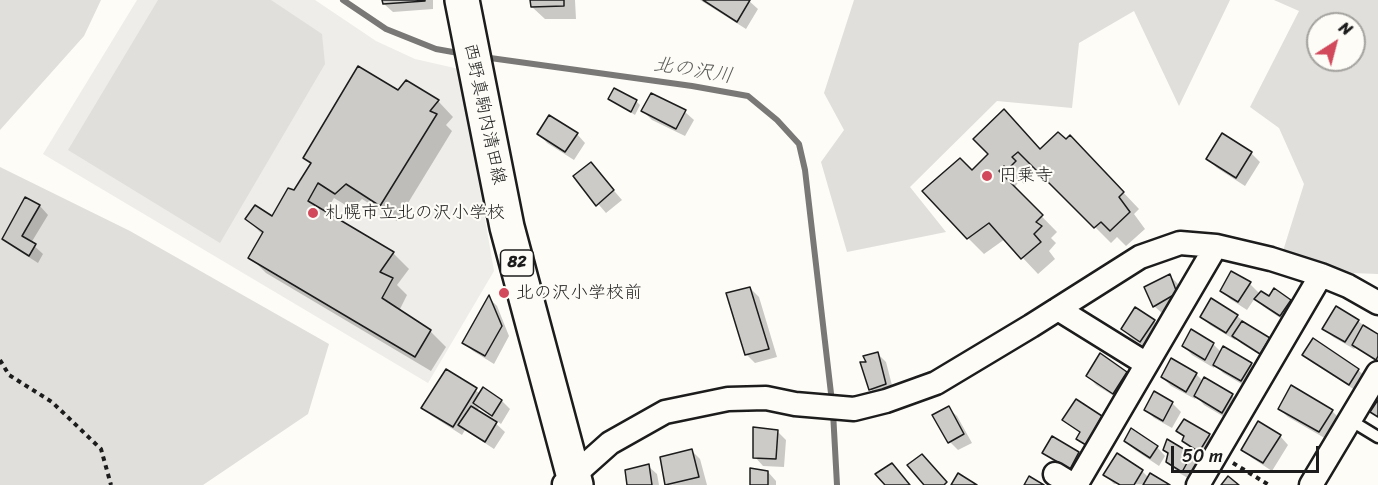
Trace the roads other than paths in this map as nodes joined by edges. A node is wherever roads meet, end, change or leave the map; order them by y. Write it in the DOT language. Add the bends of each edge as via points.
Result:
graph roads {
  1 [pos="462,0"];
  2 [pos="1216,246"];
  3 [pos="1321,275"];
  4 [pos="1376,298"];
  5 [pos="1058,309"];
  6 [pos="1145,363"];
  7 [pos="1378,373"];
  8 [pos="1350,420"];
  9 [pos="1378,437"];
  10 [pos="571,481"];
  11 [pos="1068,481"];
  12 [pos="1198,485"];
  13 [pos="1311,485"];
  1 -- 10 [label="main road, 西野真駒内清田線 / 82" via="507,227"];
  2 -- 3 [label="street"];
  2 -- 5 [label="street" via="1180,243 1140,257"];
  2 -- 6 [label="street"];
  3 -- 4 [label="street"];
  3 -- 12 [label="street"];
  5 -- 6 [label="street"];
  5 -- 10 [label="street" via="936,383 886,401 854,409 766,398 728,399 665,412 610,443"];
  6 -- 11 [label="street"];
  7 -- 8 [label="street"];
  8 -- 9 [label="lane"];
  8 -- 13 [label="street"];
}
